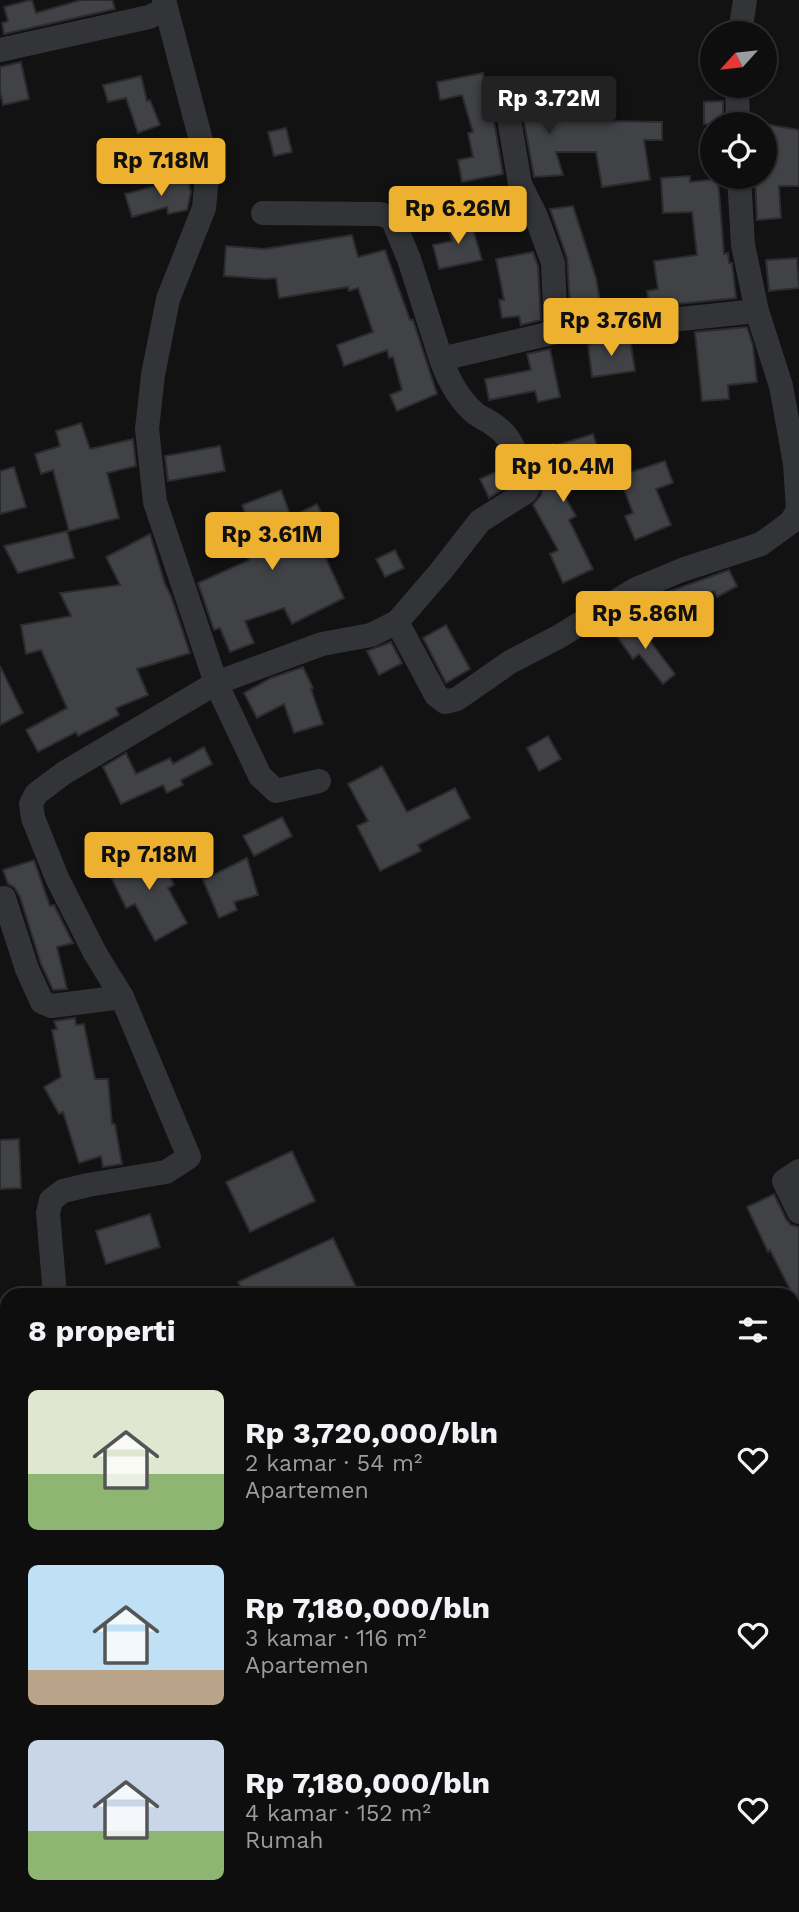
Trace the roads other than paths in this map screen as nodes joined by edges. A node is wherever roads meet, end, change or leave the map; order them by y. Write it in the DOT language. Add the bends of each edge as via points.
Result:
graph roads {
  1 [pos="745,0"];
  2 [pos="165,4"];
  3 [pos="742,21"];
  4 [pos="0,50"];
  5 [pos="509,119"];
  6 [pos="739,189"];
  7 [pos="263,213"];
  8 [pos="757,312"];
  9 [pos="556,332"];
  10 [pos="441,359"];
  11 [pos="397,622"];
  12 [pos="216,682"];
  13 [pos="319,781"];
  14 [pos="4,898"];
  15 [pos="122,997"];
  16 [pos="799,1171"];
  17 [pos="799,1212"];
  18 [pos="54,1288"];
  1 -- 3 [label="street"];
  2 -- 4 [label="street" via="149,17"];
  2 -- 12 [label="street" via="208,167 204,208 168,299 147,429 155,502"];
  5 -- 9 [label="street" via="520,184 553,263"];
  6 -- 8 [label="street" via="743,245"];
  7 -- 10 [label="street" via="380,214 391,218"];
  8 -- 9 [label="street"];
  8 -- 11 [label="street" via="781,386 795,464 798,510 790,522 761,544 636,589 510,662 457,699 445,702 436,695"];
  9 -- 10 [label="street"];
  10 -- 11 [label="street" via="466,404 507,437 526,479 527,492 480,520"];
  11 -- 12 [label="street" via="371,635 322,644"];
  12 -- 13 [label="street" via="260,776 276,791"];
  12 -- 15 [label="street" via="64,773 36,794 31,804 57,878"];
  14 -- 15 [label="street" via="42,1002 52,1006"];
  15 -- 18 [label="street" via="189,1157 166,1172 62,1191 51,1200 48,1213"];
  16 -- 17 [label="street" via="784,1181"];
}
